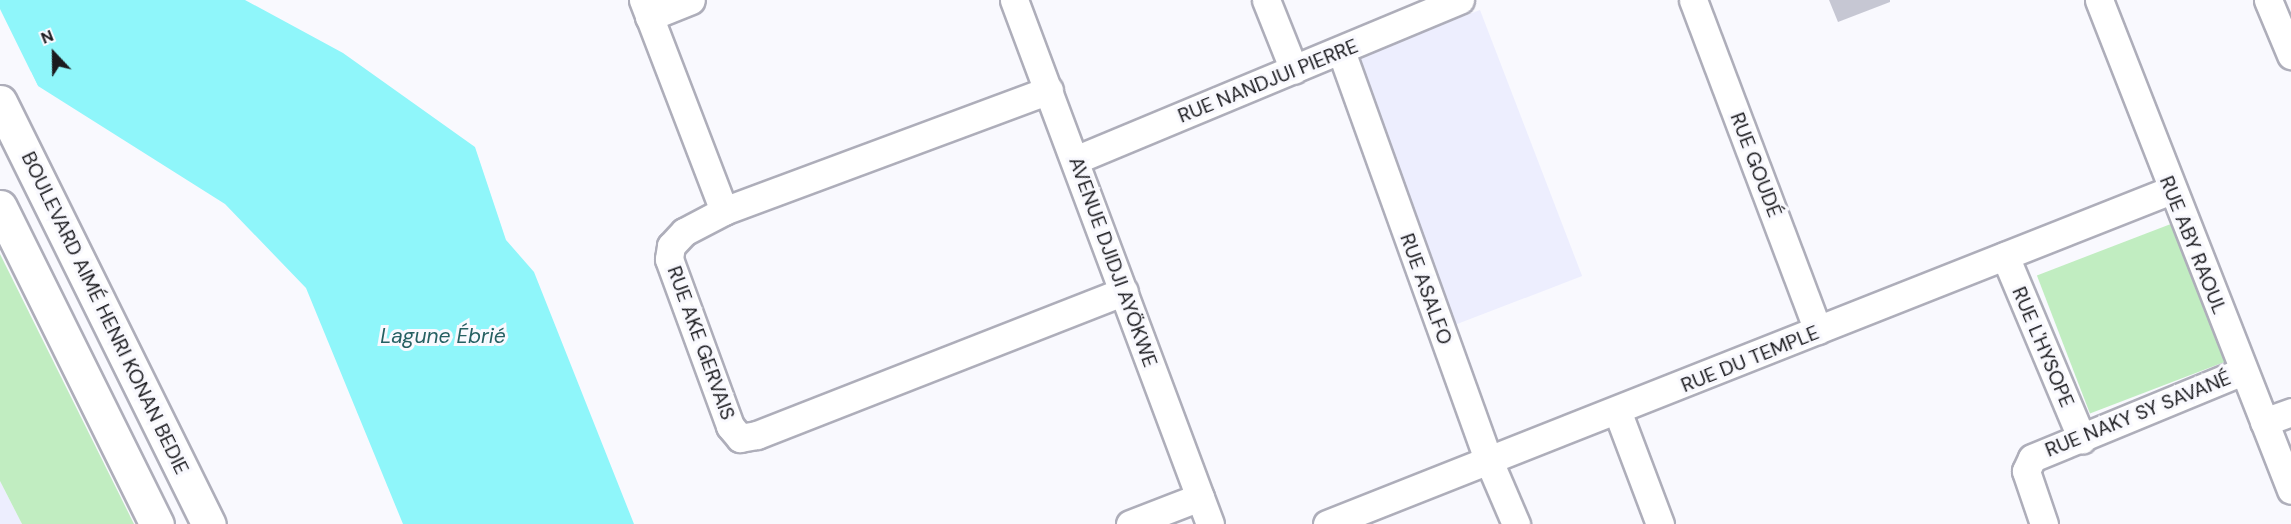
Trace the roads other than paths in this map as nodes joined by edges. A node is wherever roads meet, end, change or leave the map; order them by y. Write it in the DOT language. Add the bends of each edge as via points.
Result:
graph roads {
  1 [pos="691,0"];
  2 [pos="1014,0"];
  3 [pos="1266,0"];
  4 [pos="1460,0"];
  5 [pos="1693,0"];
  6 [pos="2099,0"];
  7 [pos="2268,0"];
  8 [pos="646,8"];
  9 [pos="1341,51"];
  10 [pos="2291,55"];
  11 [pos="1294,70"];
  12 [pos="1050,90"];
  13 [pos="0,102"];
  14 [pos="1075,160"];
  15 [pos="2171,190"];
  16 [pos="0,207"];
  17 [pos="724,211"];
  18 [pos="2005,256"];
  19 [pos="1124,291"];
  20 [pos="1818,330"];
  21 [pos="2243,371"];
  22 [pos="1618,412"];
  23 [pos="2291,412"];
  24 [pos="2264,422"];
  25 [pos="2082,438"];
  26 [pos="1489,461"];
  27 [pos="2291,490"];
  28 [pos="1200,497"];
  29 [pos="157,524"];
  30 [pos="209,524"];
  31 [pos="1130,524"];
  32 [pos="1210,524"];
  33 [pos="1327,524"];
  34 [pos="1516,524"];
  35 [pos="1660,524"];
  36 [pos="2044,524"];
  1 -- 8 [label="street"];
  2 -- 12 [label="street, AVENUE DJIDJI AYÖKWE"];
  3 -- 11 [label="street"];
  4 -- 9 [label="street, RUE NANDJUI PIERRE"];
  5 -- 20 [label="street, RUE GOUDÉ"];
  6 -- 15 [label="street, RUE ABY RAOUL"];
  7 -- 10 [label="street"];
  8 -- 17 [label="street"];
  9 -- 11 [label="street, RUE NANDJUI PIERRE"];
  9 -- 26 [label="street, RUE ASALFO"];
  11 -- 14 [label="street, RUE NANDJUI PIERRE"];
  12 -- 14 [label="street, AVENUE DJIDJI AYÖKWE"];
  12 -- 17 [label="street, RUE AKE GERVAIS"];
  13 -- 30 [label="highway, BOULEVARD AIMÉ HENRI KONAN BEDIE"];
  14 -- 19 [label="street, AVENUE DJIDJI AYÖKWE"];
  15 -- 18 [label="street, RUE DU TEMPLE"];
  15 -- 21 [label="street, RUE ABY RAOUL"];
  16 -- 29 [label="highway"];
  17 -- 19 [label="street, RUE AKE GERVAIS" via="684,232 671,246 669,259 730,426 740,438 757,435"];
  18 -- 20 [label="street, RUE DU TEMPLE"];
  18 -- 25 [label="street, RUE L'HYSOPE"];
  19 -- 28 [label="street, AVENUE DJIDJI AYÖKWE"];
  20 -- 22 [label="street, RUE DU TEMPLE"];
  21 -- 24 [label="street, RUE ABY RAOUL"];
  21 -- 25 [label="street, RUE NAKY SY SAVANÉ"];
  22 -- 26 [label="street, RUE DU TEMPLE"];
  22 -- 35 [label="street"];
  23 -- 24 [label="street"];
  24 -- 27 [label="street, RUE ABY RAOUL"];
  25 -- 36 [label="street, RUE NAKY SY SAVANÉ" via="2028,463 2026,471"];
  26 -- 33 [label="street, RUE DU TEMPLE"];
  26 -- 34 [label="street, RUE ASALFO"];
  28 -- 31 [label="street"];
  28 -- 32 [label="street, AVENUE DJIDJI AYÖKWE"];
}
